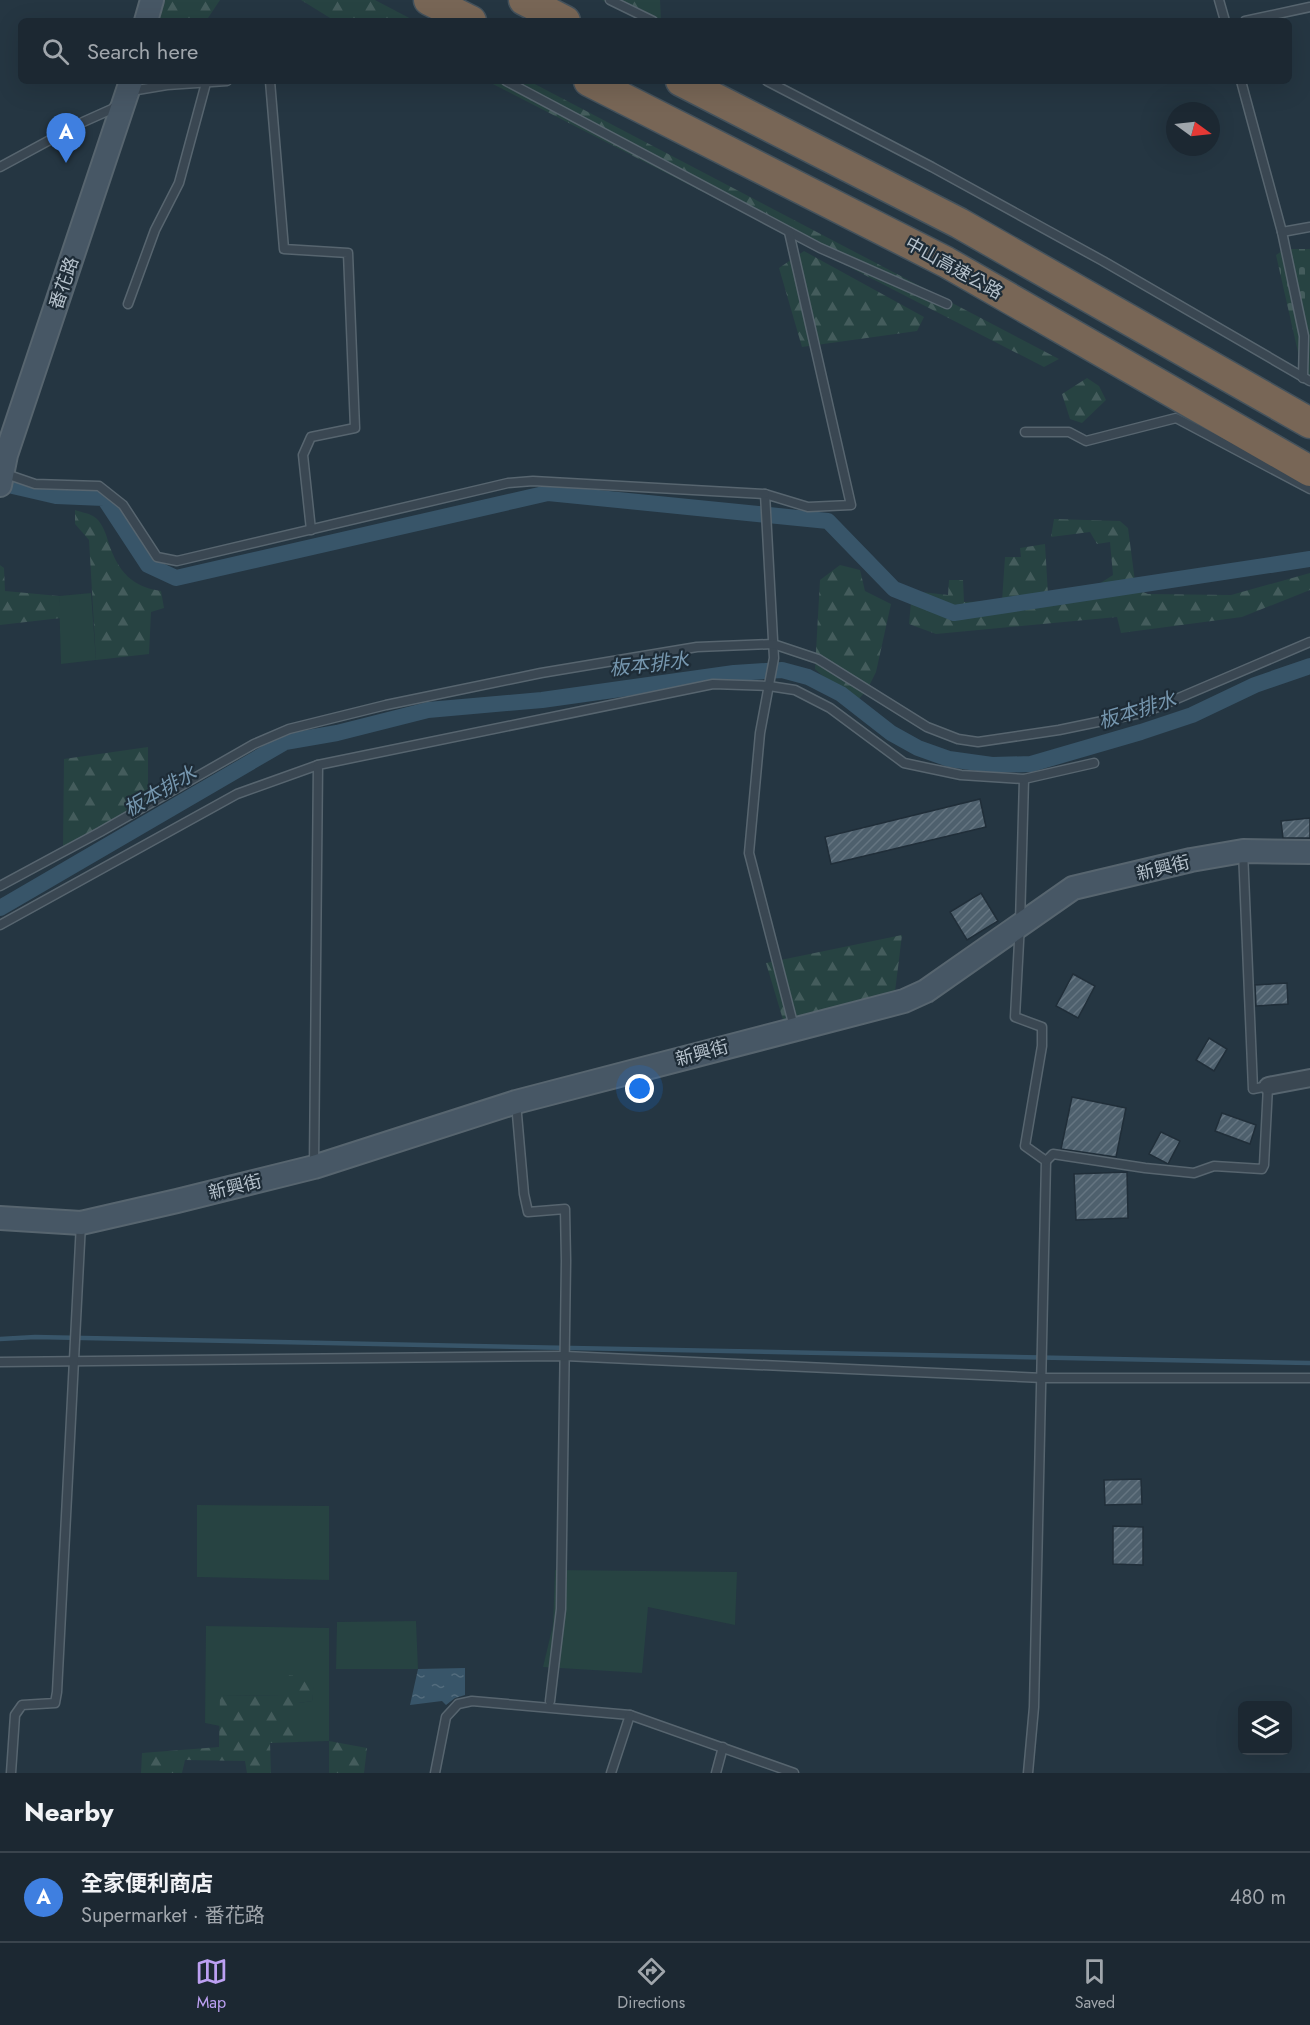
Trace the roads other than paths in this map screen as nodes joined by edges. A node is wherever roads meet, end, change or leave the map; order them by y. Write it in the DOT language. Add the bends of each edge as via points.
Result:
graph roads {
  1 [pos="152,0"];
  2 [pos="429,0"];
  3 [pos="524,0"];
  4 [pos="610,0"];
  5 [pos="1219,0"];
  6 [pos="1310,7"];
  7 [pos="147,18"];
  8 [pos="465,18"];
  9 [pos="559,18"];
  10 [pos="647,18"];
  11 [pos="1224,18"];
  12 [pos="1259,18"];
  13 [pos="186,84"];
  14 [pos="206,84"];
  15 [pos="270,84"];
  16 [pos="512,84"];
  17 [pos="595,84"];
  18 [pos="687,84"];
  19 [pos="773,84"];
  20 [pos="1242,84"];
  21 [pos="130,86"];
  22 [pos="0,167"];
  23 [pos="1310,227"];
  24 [pos="789,232"];
  25 [pos="1282,232"];
  26 [pos="128,304"];
  27 [pos="947,304"];
  28 [pos="1306,380"];
  29 [pos="1310,423"];
  30 [pos="1025,432"];
  31 [pos="1310,471"];
  32 [pos="1,477"];
  33 [pos="1310,489"];
  34 [pos="765,494"];
  35 [pos="310,530"];
  36 [pos="1310,642"];
  37 [pos="773,644"];
  38 [pos="769,686"];
  39 [pos="1094,763"];
  40 [pos="318,765"];
  41 [pos="1024,779"];
  42 [pos="1243,851"];
  43 [pos="1310,852"];
  44 [pos="0,886"];
  45 [pos="1020,923"];
  46 [pos="0,925"];
  47 [pos="795,1029"];
  48 [pos="1310,1078"];
  49 [pos="1268,1086"];
  50 [pos="516,1102"];
  51 [pos="1046,1161"];
  52 [pos="314,1167"];
  53 [pos="0,1218"];
  54 [pos="81,1223"];
  55 [pos="565,1356"];
  56 [pos="0,1362"];
  57 [pos="73,1363"];
  58 [pos="1043,1378"];
  59 [pos="1310,1378"];
  60 [pos="550,1701"];
  61 [pos="630,1715"];
  62 [pos="723,1747"];
  63 [pos="11,1773"];
  64 [pos="435,1773"];
  65 [pos="610,1773"];
  66 [pos="716,1773"];
  67 [pos="794,1773"];
  68 [pos="1028,1773"];
  1 -- 7 [label="street"];
  2 -- 8 [label="highway"];
  3 -- 9 [label="highway"];
  4 -- 10 [label="lane"];
  5 -- 11 [label="lane"];
  6 -- 12 [label="lane"];
  13 -- 21 [label="lane"];
  14 -- 26 [label="lane" via="180,183 155,230"];
  15 -- 35 [label="lane" via="284,249 348,253 355,428 311,437 303,455"];
  16 -- 24 [label="lane"];
  17 -- 31 [label="highway, 中山高速公路" via="946,262"];
  18 -- 29 [label="highway" via="958,223"];
  19 -- 28 [label="lane" via="1103,261"];
  20 -- 25 [label="lane"];
  21 -- 22 [label="lane" via="112,109"];
  21 -- 32 [label="street, 番花路"];
  23 -- 25 [label="lane"];
  24 -- 27 [label="lane"];
  24 -- 34 [label="lane" via="851,505 808,507"];
  25 -- 28 [label="lane" via="1304,336"];
  30 -- 33 [label="lane" via="1069,432 1086,441 1176,418"];
  32 -- 35 [label="lane" via="35,484 99,486 123,505 157,557 177,561"];
  34 -- 35 [label="lane" via="533,481 508,483"];
  34 -- 37 [label="lane"];
  36 -- 37 [label="lane" via="1146,712 978,742 927,728 818,659"];
  37 -- 38 [label="lane"];
  37 -- 44 [label="lane" via="697,647 541,673 289,729 254,744"];
  38 -- 40 [label="lane" via="713,684"];
  38 -- 41 [label="lane" via="795,690 830,708 904,763 961,775"];
  38 -- 47 [label="lane" via="760,733 749,853"];
  39 -- 41 [label="lane"];
  40 -- 46 [label="lane" via="237,794"];
  40 -- 52 [label="lane"];
  41 -- 45 [label="lane"];
  42 -- 43 [label="street, 新興街"];
  42 -- 45 [label="street, 新興街" via="1073,888"];
  42 -- 49 [label="lane" via="1253,1089"];
  45 -- 47 [label="street, 新興街" via="926,991 904,1001"];
  45 -- 51 [label="lane" via="1015,1017 1042,1027 1025,1146"];
  47 -- 50 [label="street, 新興街"];
  48 -- 49 [label="street"];
  49 -- 51 [label="lane" via="1262,1169 1214,1166 1194,1173 1053,1154"];
  50 -- 52 [label="street, 新興街"];
  50 -- 55 [label="lane" via="528,1212 565,1209"];
  51 -- 58 [label="lane"];
  52 -- 54 [label="street, 新興街"];
  53 -- 54 [label="street, 新興街"];
  54 -- 57 [label="lane"];
  55 -- 57 [label="lane"];
  55 -- 58 [label="lane"];
  55 -- 60 [label="lane" via="561,1609"];
  56 -- 57 [label="lane"];
  57 -- 63 [label="lane" via="57,1692 55,1703 22,1706 15,1715"];
  58 -- 59 [label="lane"];
  58 -- 68 [label="lane" via="1034,1707"];
  61 -- 62 [label="lane"];
  61 -- 64 [label="lane" via="465,1702 453,1707 446,1717"];
  61 -- 65 [label="lane"];
  62 -- 66 [label="lane"];
  62 -- 67 [label="lane"];
}
